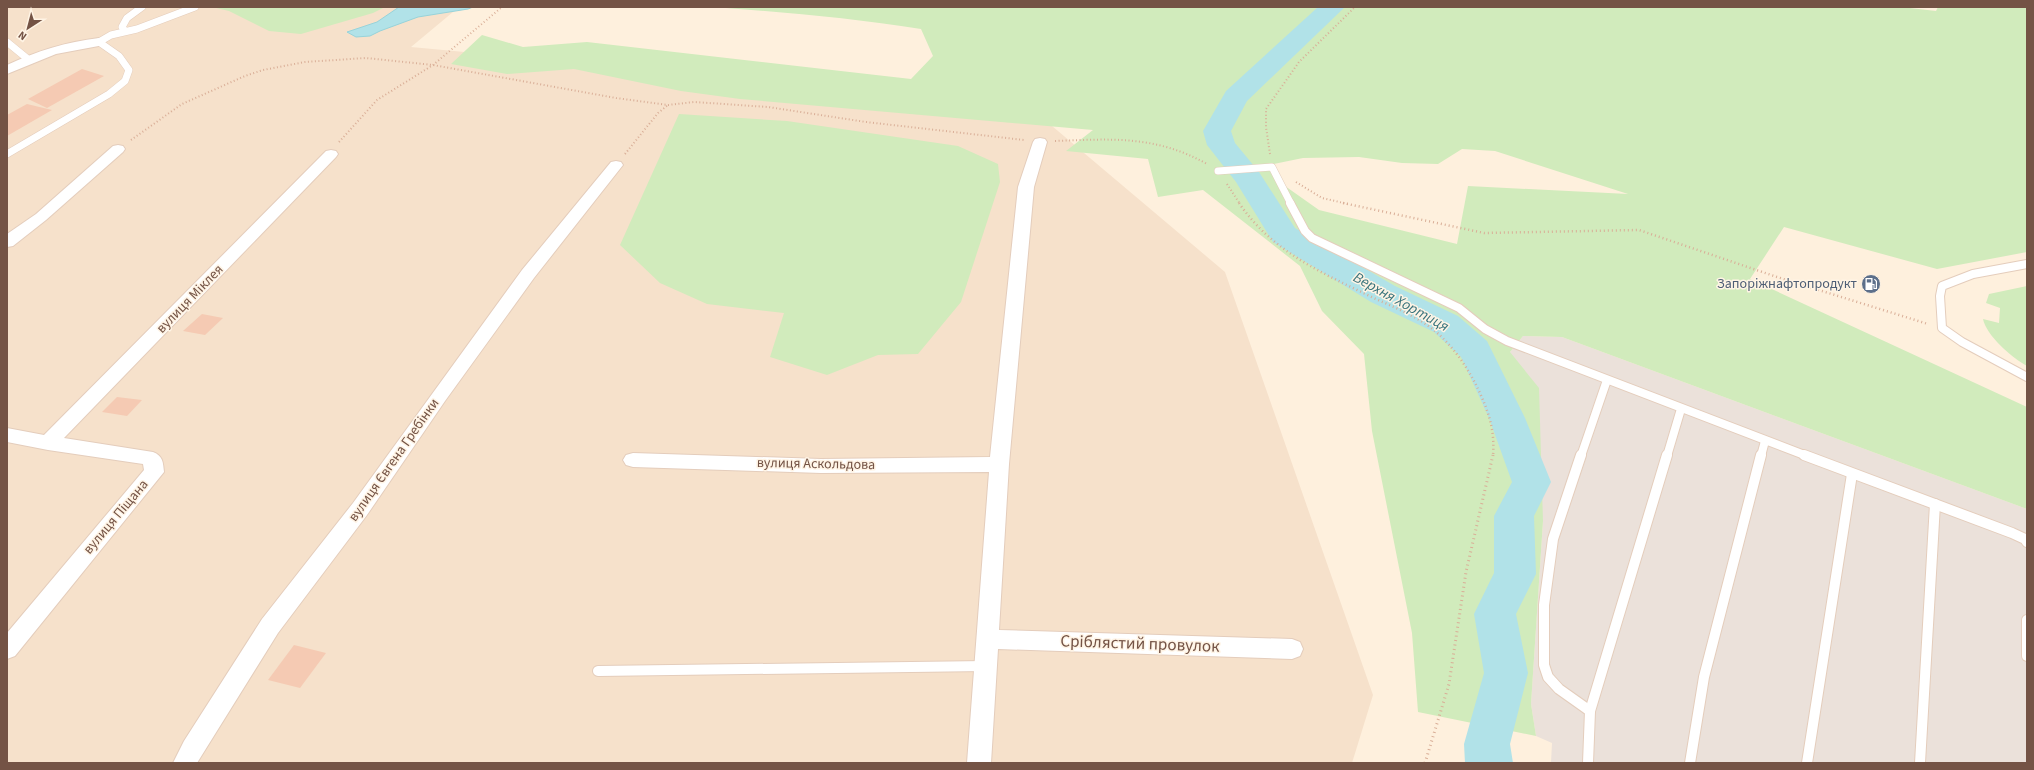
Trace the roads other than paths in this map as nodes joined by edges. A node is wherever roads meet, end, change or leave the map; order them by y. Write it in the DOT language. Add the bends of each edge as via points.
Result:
graph roads {
  1 [pos="142,7"];
  2 [pos="195,7"];
  3 [pos="125,31"];
  4 [pos="7,42"];
  5 [pos="99,42"];
  6 [pos="29,60"];
  7 [pos="7,70"];
  8 [pos="1040,142"];
  9 [pos="118,149"];
  10 [pos="7,154"];
  11 [pos="331,154"];
  12 [pos="616,165"];
  13 [pos="1218,171"];
  14 [pos="7,242"];
  15 [pos="2027,264"];
  16 [pos="2027,377"];
  17 [pos="1607,380"];
  18 [pos="1681,409"];
  19 [pos="7,435"];
  20 [pos="1765,441"];
  21 [pos="48,443"];
  22 [pos="633,460"];
  23 [pos="999,464"];
  24 [pos="1852,474"];
  25 [pos="1935,504"];
  26 [pos="2027,542"];
  27 [pos="2027,620"];
  28 [pos="988,640"];
  29 [pos="7,649"];
  30 [pos="1292,649"];
  31 [pos="2027,656"];
  32 [pos="986,666"];
  33 [pos="598,671"];
  34 [pos="1590,711"];
  35 [pos="185,763"];
  36 [pos="980,763"];
  37 [pos="1588,763"];
  38 [pos="1690,763"];
  39 [pos="1808,763"];
  40 [pos="1920,763"];
  1 -- 3 [label="lane" via="125,22 122,27"];
  2 -- 3 [label="lane" via="143,27"];
  3 -- 5 [label="lane"];
  4 -- 6 [label="lane"];
  5 -- 6 [label="street" via="57,49"];
  5 -- 10 [label="lane" via="124,60 129,70 125,81 109,94"];
  6 -- 7 [label="street"];
  8 -- 23 [label="street" via="1026,187"];
  9 -- 14 [label="street"];
  11 -- 21 [label="street, вулиця Міклея"];
  12 -- 35 [label="street, вулиця Євгена Гребінки" via="528,274 360,509 270,626 199,736"];
  13 -- 17 [label="lane" via="1272,167 1304,231 1312,238 1459,308 1485,329 1507,341"];
  15 -- 16 [label="lane" via="1976,272 1958,278 1942,286 1940,296 1942,328 1962,342"];
  17 -- 18 [label="lane"];
  17 -- 34 [label="lane" via="1553,538 1544,605 1544,664 1548,677 1559,689"];
  18 -- 20 [label="lane"];
  18 -- 34 [label="lane"];
  19 -- 21 [label="street, вулиця Піщана"];
  20 -- 24 [label="lane"];
  20 -- 38 [label="lane" via="1704,677"];
  21 -- 29 [label="street, вулиця Піщана" via="146,457 153,460 154,472"];
  22 -- 23 [label="street, вулиця Аскольдова" via="820,466"];
  23 -- 28 [label="street"];
  24 -- 25 [label="lane"];
  24 -- 39 [label="lane"];
  25 -- 26 [label="lane" via="2012,533"];
  25 -- 40 [label="lane"];
  27 -- 31 [label="lane"];
  28 -- 30 [label="street, Сріблястий провулок"];
  28 -- 32 [label="street"];
  32 -- 33 [label="lane"];
  32 -- 36 [label="street"];
  34 -- 37 [label="lane"];
}
